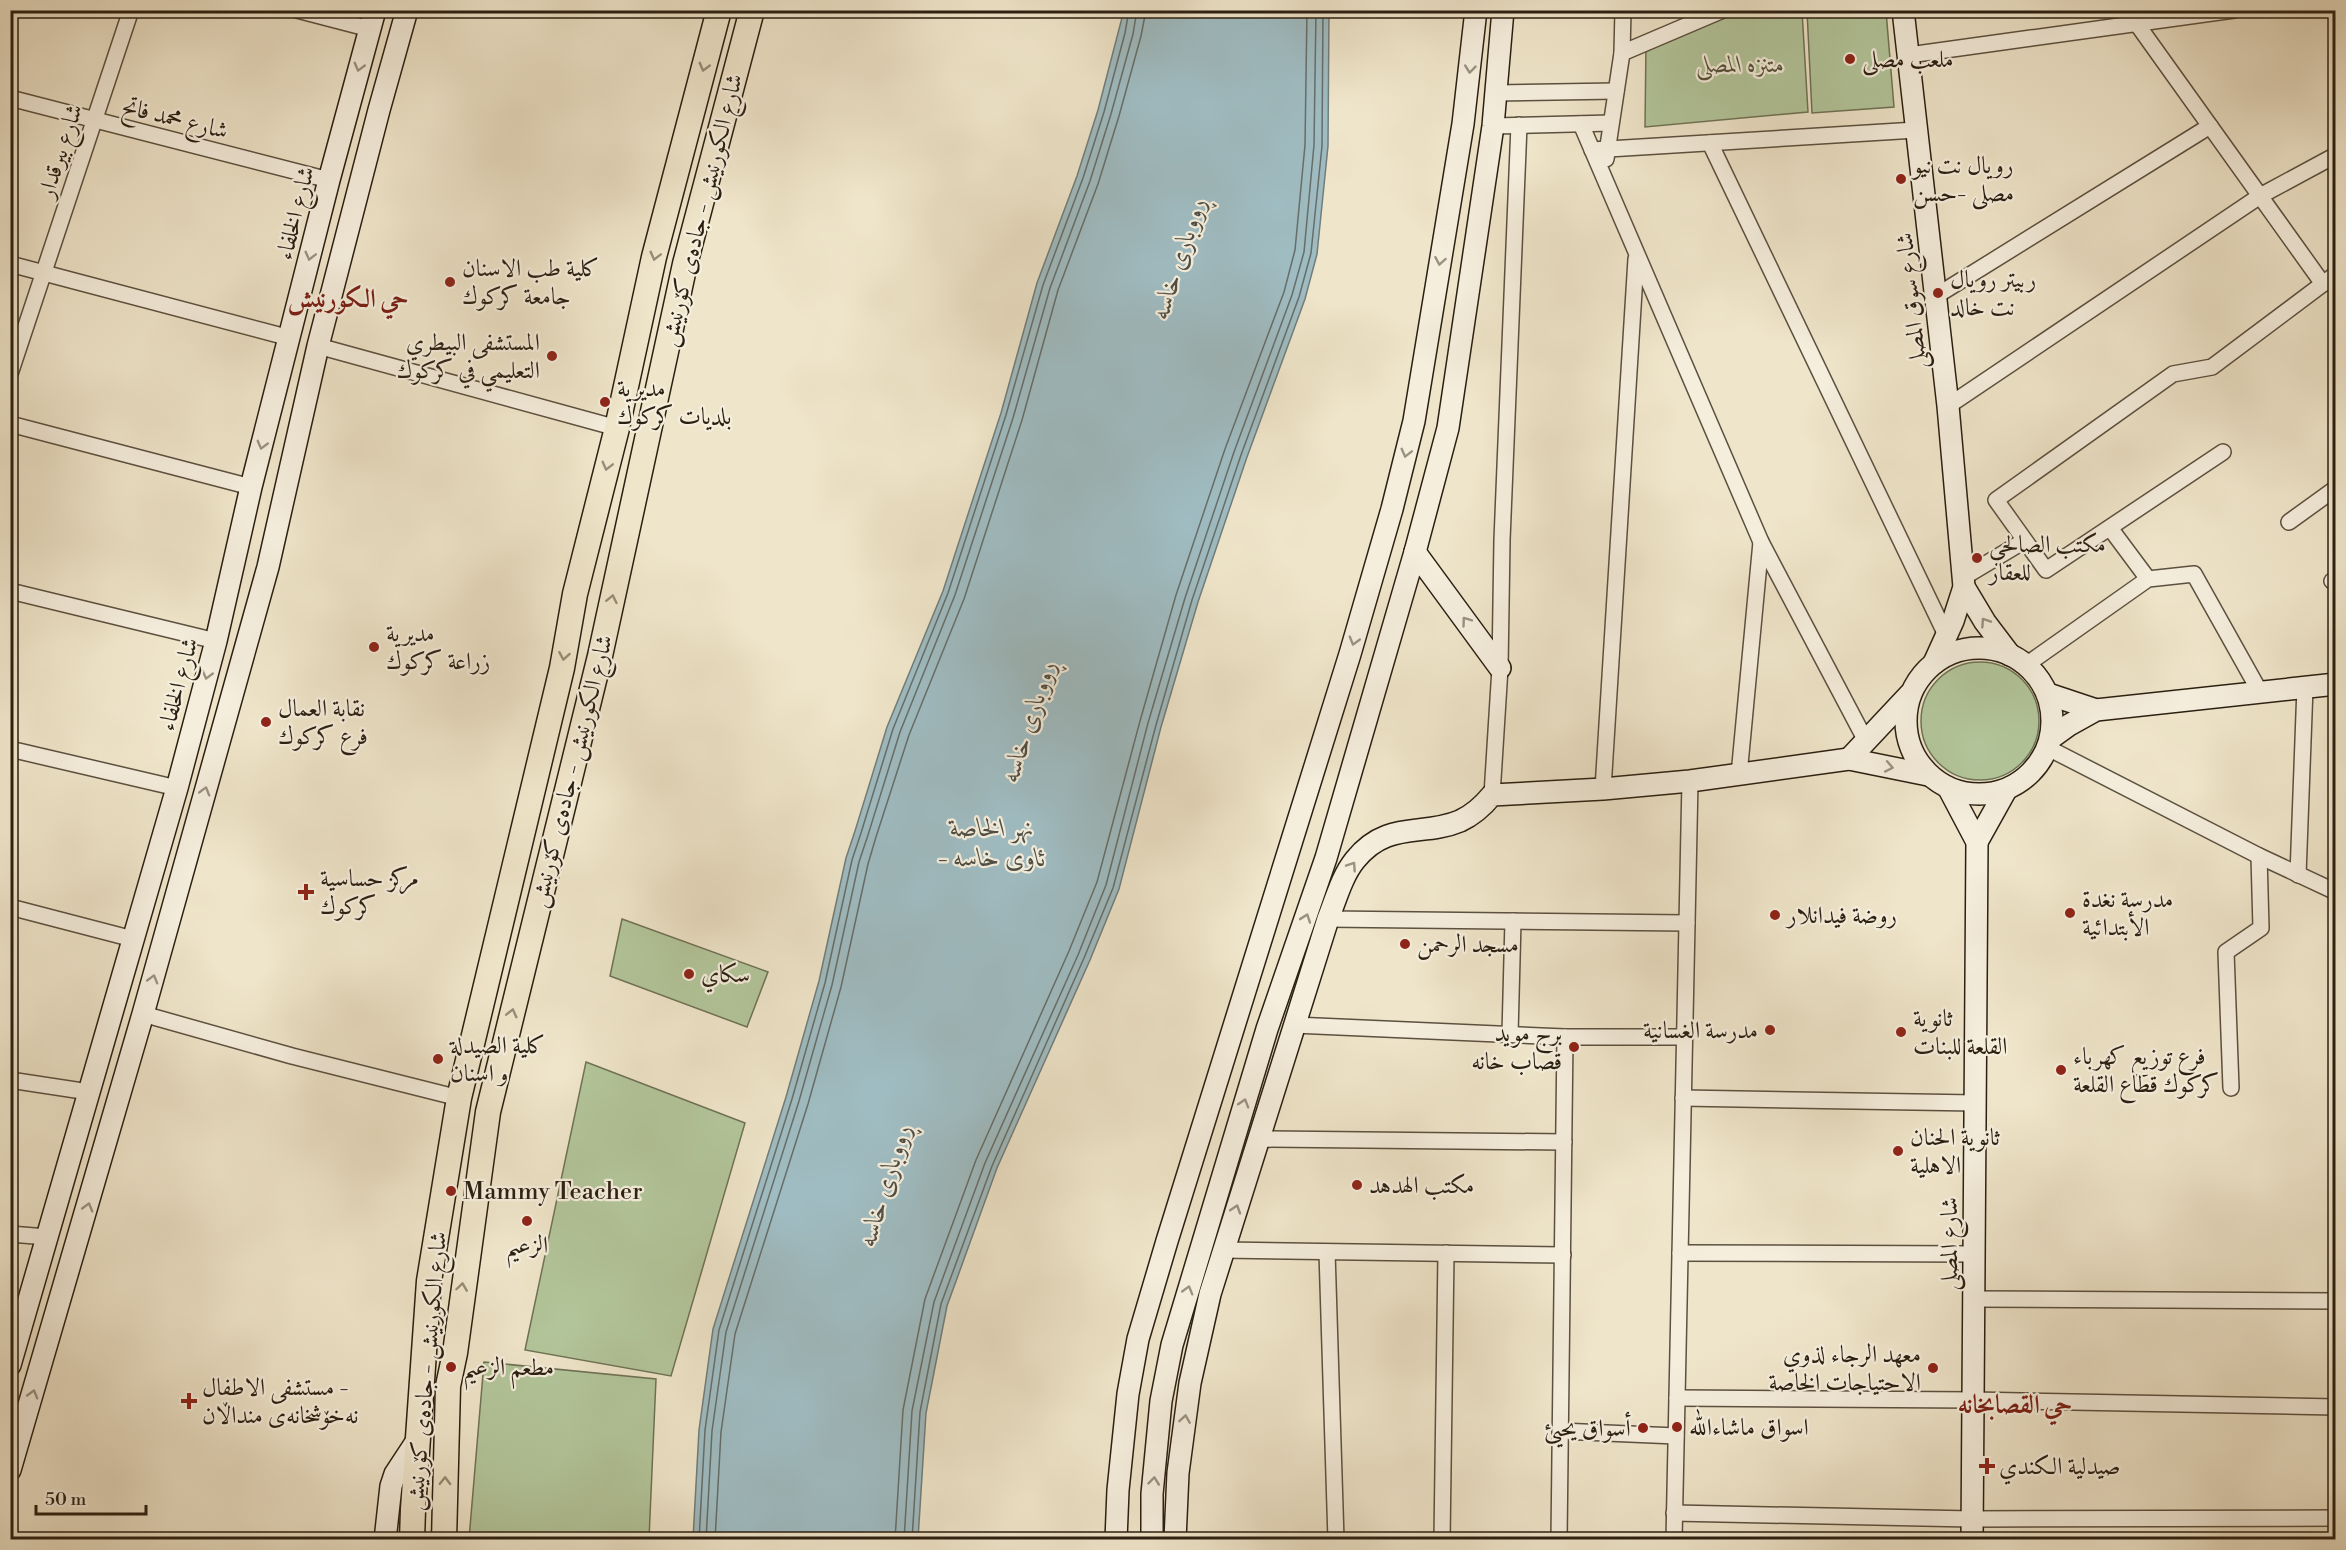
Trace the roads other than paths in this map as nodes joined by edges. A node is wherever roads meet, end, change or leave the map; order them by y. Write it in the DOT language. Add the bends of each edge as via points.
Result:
graph roads {
  1 [pos="131,10"];
  2 [pos="297,10"];
  3 [pos="407,10"];
  4 [pos="719,10"];
  5 [pos="752,10"];
  6 [pos="1476,10"];
  7 [pos="1503,10"];
  8 [pos="1623,10"];
  9 [pos="1723,10"];
  10 [pos="1903,10"];
  11 [pos="2234,10"];
  12 [pos="2210,12"];
  13 [pos="372,20"];
  14 [pos="2137,24"];
  15 [pos="1622,53"];
  16 [pos="1909,55"];
  17 [pos="1616,91"];
  18 [pos="1497,93"];
  19 [pos="10,98"];
  20 [pos="93,121"];
  21 [pos="1611,123"];
  22 [pos="1581,124"];
  23 [pos="1519,125"];
  24 [pos="1493,126"];
  25 [pos="2210,126"];
  26 [pos="688,129"];
  27 [pos="1916,130"];
  28 [pos="718,137"];
  29 [pos="1710,143"];
  30 [pos="1600,149"];
  31 [pos="2336,155"];
  32 [pos="675,178"];
  33 [pos="328,180"];
  34 [pos="706,186"];
  35 [pos="2260,196"];
  36 [pos="1637,254"];
  37 [pos="10,264"];
  38 [pos="44,273"];
  39 [pos="2336,274"];
  40 [pos="2323,284"];
  41 [pos="1936,296"];
  42 [pos="290,338"];
  43 [pos="318,346"];
  44 [pos="10,374"];
  45 [pos="1948,406"];
  46 [pos="272,408"];
  47 [pos="302,416"];
  48 [pos="10,424"];
  49 [pos="617,428"];
  50 [pos="2223,452"];
  51 [pos="251,487"];
  52 [pos="2336,488"];
  53 [pos="2289,522"];
  54 [pos="2109,528"];
  55 [pos="2024,541"];
  56 [pos="1761,542"];
  57 [pos="1415,552"];
  58 [pos="2148,579"];
  59 [pos="1964,582"];
  60 [pos="10,591"];
  61 [pos="1947,637"];
  62 [pos="216,641"];
  63 [pos="2018,660"];
  64 [pos="1934,663"];
  65 [pos="1500,668"];
  66 [pos="2336,684"];
  67 [pos="2305,687"];
  68 [pos="1912,691"];
  69 [pos="2260,692"];
  70 [pos="2048,694"];
  71 [pos="2096,710"];
  72 [pos="1866,741"];
  73 [pos="2050,743"];
  74 [pos="10,749"];
  75 [pos="1849,759"];
  76 [pos="1739,775"];
  77 [pos="1928,775"];
  78 [pos="1690,781"];
  79 [pos="177,788"];
  80 [pos="1603,789"];
  81 [pos="1949,789"];
  82 [pos="2006,790"];
  83 [pos="1492,795"];
  84 [pos="1977,842"];
  85 [pos="2259,856"];
  86 [pos="2298,875"];
  87 [pos="2336,892"];
  88 [pos="10,907"];
  89 [pos="1328,918"];
  90 [pos="1513,921"];
  91 [pos="1687,923"];
  92 [pos="133,939"];
  93 [pos="143,1014"];
  94 [pos="1294,1025"];
  95 [pos="1510,1034"];
  96 [pos="1565,1037"];
  97 [pos="1684,1037"];
  98 [pos="10,1080"];
  99 [pos="2231,1088"];
  100 [pos="89,1092"];
  101 [pos="459,1098"];
  102 [pos="1683,1098"];
  103 [pos="1975,1103"];
  104 [pos="1259,1140"];
  105 [pos="1564,1142"];
  106 [pos="10,1234"];
  107 [pos="47,1237"];
  108 [pos="1223,1250"];
  109 [pos="1327,1252"];
  110 [pos="1446,1253"];
  111 [pos="1680,1253"];
  112 [pos="1974,1254"];
  113 [pos="1563,1255"];
  114 [pos="1974,1299"];
  115 [pos="2336,1301"];
  116 [pos="1138,1339"];
  117 [pos="1172,1345"];
  118 [pos="10,1365"];
  119 [pos="1677,1398"];
  120 [pos="1973,1400"];
  121 [pos="2336,1407"];
  122 [pos="1560,1431"];
  123 [pos="1676,1436"];
  124 [pos="418,1439"];
  125 [pos="10,1470"];
  126 [pos="1674,1513"];
  127 [pos="2336,1518"];
  128 [pos="1972,1529"];
  129 [pos="385,1539"];
  130 [pos="412,1539"];
  131 [pos="444,1539"];
  132 [pos="1116,1539"];
  133 [pos="1152,1539"];
  134 [pos="1175,1539"];
  135 [pos="1336,1539"];
  136 [pos="1442,1539"];
  137 [pos="1558,1539"];
  138 [pos="1674,1539"];
  1 -- 20 [label="street, شارع بيرقدار"];
  2 -- 13 [label="street"];
  3 -- 43 [label="street"];
  4 -- 26 [label="main road, شارع الكورنيش - جادەی کۆرنیش, one-way"];
  5 -- 28 [label="main road, شارع الكورنيش - جادەی کۆرنیش"];
  6 -- 116 [label="street, one-way" via="1463,124 1414,421 1395,498"];
  7 -- 18 [label="street"];
  8 -- 15 [label="street"];
  9 -- 15 [label="street"];
  10 -- 16 [label="street, شارع سوق المصلى"];
  11 -- 12 [label="street"];
  12 -- 14 [label="street"];
  13 -- 33 [label="street, شارع الخلفاء, one-way"];
  14 -- 16 [label="street"];
  14 -- 25 [label="street"];
  15 -- 17 [label="street"];
  16 -- 27 [label="street, شارع سوق المصلى"];
  17 -- 18 [label="street"];
  17 -- 21 [label="street"];
  18 -- 24 [label="street"];
  19 -- 20 [label="street, شارع محمد فاتح"];
  20 -- 33 [label="street, شارع محمد فاتح"];
  20 -- 38 [label="street, شارع بيرقدار"];
  21 -- 22 [label="street"];
  21 -- 30 [label="street"];
  22 -- 23 [label="street"];
  22 -- 30 [label="street"];
  23 -- 24 [label="street"];
  23 -- 65 [label="street"];
  24 -- 57 [label="street" via="1448,428"];
  25 -- 35 [label="street"];
  25 -- 41 [label="street"];
  26 -- 28 [label="main road"];
  26 -- 32 [label="main road, شارع الكورنيش - جادەی کۆرنیش"];
  27 -- 29 [label="street"];
  27 -- 41 [label="street, شارع سوق المصلى"];
  28 -- 34 [label="main road, شارع الكورنيش - جادەی کۆرنیش"];
  29 -- 30 [label="street"];
  29 -- 61 [label="street"];
  30 -- 36 [label="street" via="1604,177"];
  31 -- 35 [label="street"];
  32 -- 34 [label="main road"];
  32 -- 49 [label="main road, شارع الكورنيش - جادەی کۆرنیش, one-way"];
  33 -- 42 [label="street, شارع الخلفاء, one-way"];
  131 -- 34 [label="main road, شارع الكورنيش - جادەی کۆرنیش, one-way" via="448,1386 488,1112 600,656 685,264"];
  35 -- 40 [label="street"];
  35 -- 45 [label="street"];
  36 -- 56 [label="street"];
  36 -- 80 [label="street"];
  37 -- 38 [label="street"];
  38 -- 42 [label="street"];
  38 -- 44 [label="street, شارع بيرقدار"];
  39 -- 40 [label="street"];
  40 -- 55 [label="street" via="2212,367 2173,374 1996,500"];
  41 -- 45 [label="street, شارع سوق المصلى"];
  42 -- 46 [label="street, شارع الخلفاء"];
  43 -- 47 [label="street"];
  43 -- 49 [label="street"];
  45 -- 59 [label="street, شارع سوق المصلى"];
  46 -- 47 [label="street"];
  46 -- 51 [label="street, شارع الخلفاء, one-way"];
  93 -- 47 [label="street, one-way" via="268,567"];
  48 -- 51 [label="street"];
  49 -- 101 [label="main road, شارع الكورنيش - جادەی کۆرنیش, one-way"];
  50 -- 54 [label="street"];
  51 -- 62 [label="street, شارع الخلفاء"];
  52 -- 53 [label="street"];
  54 -- 55 [label="street" via="2046,570"];
  54 -- 58 [label="street"];
  55 -- 59 [label="street"];
  56 -- 72 [label="street"];
  56 -- 76 [label="street"];
  65 -- 57 [label="street, one-way"];
  117 -- 57 [label="street, one-way" via="1264,1040 1326,858"];
  58 -- 63 [label="street"];
  58 -- 69 [label="street" via="2194,574"];
  59 -- 61 [label="street, شارع سوق المصلى"];
  63 -- 59 [label="street, شارع سوق المصلى, one-way" via="1985,622"];
  60 -- 62 [label="street"];
  61 -- 64 [label="street, شارع سوق المصلى"];
  62 -- 79 [label="street, شارع الخلفاء, one-way"];
  63 -- 64 [label="street" via="1984,648 1958,651"];
  63 -- 70 [label="street" via="2039,678"];
  64 -- 68 [label="street"];
  65 -- 83 [label="street"];
  66 -- 67 [label="street"];
  67 -- 69 [label="street"];
  67 -- 86 [label="street"];
  68 -- 72 [label="street"];
  68 -- 77 [label="street" via="1906,713 1907,736 1914,757"];
  69 -- 71 [label="street"];
  70 -- 71 [label="street"];
  70 -- 73 [label="street" via="2053,716"];
  71 -- 73 [label="street" via="2069,724"];
  72 -- 75 [label="street"];
  73 -- 82 [label="street" via="2024,780"];
  73 -- 85 [label="street"];
  74 -- 79 [label="street"];
  75 -- 76 [label="street"];
  75 -- 77 [label="street, one-way"];
  76 -- 78 [label="street"];
  77 -- 81 [label="street"];
  78 -- 80 [label="street"];
  78 -- 91 [label="street"];
  79 -- 92 [label="street, شارع الخلفاء"];
  80 -- 83 [label="street"];
  81 -- 82 [label="street" via="1968,794"];
  81 -- 84 [label="street, شارع المصلى"];
  82 -- 84 [label="street, شارع المصلى"];
  89 -- 83 [label="street, one-way" via="1347,873 1365,850 1390,834 1458,821"];
  84 -- 103 [label="street, شارع المصلى"];
  85 -- 86 [label="street"];
  85 -- 99 [label="street" via="2261,928 2226,952"];
  86 -- 87 [label="street"];
  88 -- 92 [label="street"];
  89 -- 90 [label="street"];
  89 -- 94 [label="street"];
  90 -- 91 [label="street"];
  90 -- 95 [label="street"];
  91 -- 97 [label="street"];
  92 -- 100 [label="street, شارع الخلفاء"];
  93 -- 101 [label="street"];
  125 -- 93 [label="street, one-way"];
  94 -- 95 [label="street"];
  94 -- 104 [label="street"];
  95 -- 96 [label="street"];
  96 -- 97 [label="street"];
  96 -- 105 [label="street"];
  97 -- 102 [label="street"];
  98 -- 100 [label="street"];
  100 -- 107 [label="street, شارع الخلفاء"];
  101 -- 124 [label="main road, شارع الكورنيش - جادەی کۆرنیش" via="429,1281"];
  102 -- 103 [label="street"];
  102 -- 111 [label="street"];
  103 -- 112 [label="street, شارع المصلى"];
  104 -- 105 [label="street"];
  108 -- 104 [label="street, one-way"];
  105 -- 113 [label="street"];
  106 -- 107 [label="street"];
  107 -- 118 [label="street, شارع الخلفاء"];
  108 -- 109 [label="street"];
  134 -- 108 [label="street, one-way" via="1178,1473 1190,1383"];
  109 -- 110 [label="street"];
  109 -- 135 [label="street"];
  110 -- 113 [label="street"];
  110 -- 136 [label="street"];
  111 -- 112 [label="street"];
  111 -- 119 [label="street"];
  112 -- 114 [label="street, شارع المصلى"];
  113 -- 122 [label="street"];
  114 -- 115 [label="street"];
  114 -- 120 [label="street, شارع المصلى"];
  116 -- 117 [label="street"];
  116 -- 132 [label="street" via="1128,1394"];
  133 -- 117 [label="street, one-way" via="1161,1401"];
  119 -- 120 [label="street"];
  119 -- 123 [label="street"];
  120 -- 121 [label="street"];
  120 -- 128 [label="street, شارع المصلى"];
  122 -- 123 [label="street"];
  122 -- 137 [label="street"];
  123 -- 126 [label="street"];
  124 -- 129 [label="street" via="391,1486"];
  124 -- 130 [label="main road, شارع الكورنيش - جادەی کۆرنیش"];
  126 -- 128 [label="street"];
  126 -- 138 [label="street"];
  127 -- 128 [label="street"];
}
